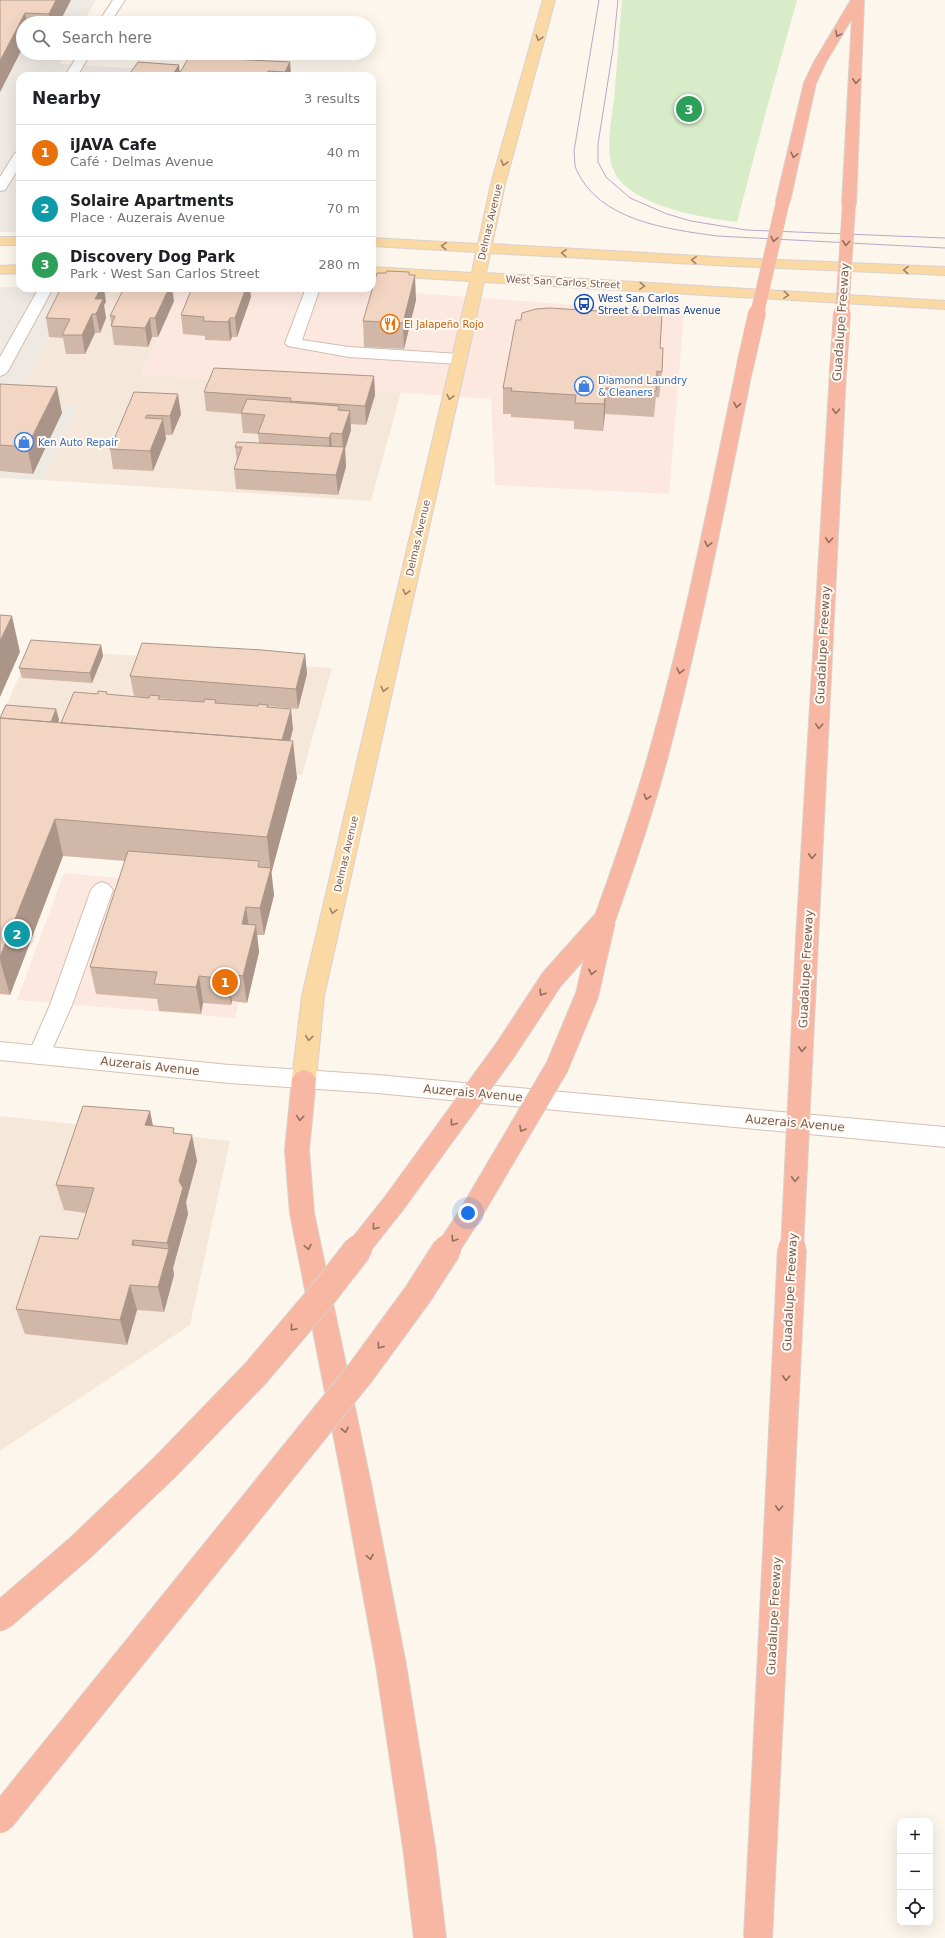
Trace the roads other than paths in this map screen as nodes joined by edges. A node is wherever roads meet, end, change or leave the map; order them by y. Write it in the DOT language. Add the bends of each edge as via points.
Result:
graph roads {
  1 [pos="119,0"];
  2 [pos="549,0"];
  3 [pos="858,0"];
  4 [pos="109,16"];
  5 [pos="81,60"];
  6 [pos="73,72"];
  7 [pos="16,162"];
  8 [pos="0,187"];
  9 [pos="0,241"];
  10 [pos="16,241"];
  11 [pos="376,242"];
  12 [pos="483,248"];
  13 [pos="0,270"];
  14 [pos="16,270"];
  15 [pos="376,271"];
  16 [pos="945,271"];
  17 [pos="478,278"];
  18 [pos="44,292"];
  19 [pos="312,292"];
  20 [pos="945,306"];
  21 [pos="459,359"];
  22 [pos="0,371"];
  23 [pos="102,890"];
  24 [pos="604,921"];
  25 [pos="0,1051"];
  26 [pos="39,1055"];
  27 [pos="304,1080"];
  28 [pos="945,1138"];
  29 [pos="0,1617"];
  30 [pos="0,1819"];
  31 [pos="430,1938"];
  32 [pos="758,1938"];
  1 -- 4 [label="street"];
  2 -- 12 [label="main road, Delmas Avenue, one-way"];
  3 -- 24 [label="highway, one-way, bridge" via="810,83 744,366 679,675 630,849"];
  3 -- 32 [label="highway, Guadalupe Freeway, one-way, bridge" via="858,60 851,133 807,940"];
  5 -- 6 [label="street"];
  7 -- 8 [label="street"];
  9 -- 10 [label="main road"];
  12 -- 11 [label="main road, one-way"];
  16 -- 12 [label="main road, one-way"];
  12 -- 17 [label="main road, Delmas Avenue"];
  13 -- 14 [label="main road"];
  15 -- 17 [label="main road, West San Carlos Street"];
  17 -- 20 [label="main road, West San Carlos Street, one-way"];
  17 -- 21 [label="main road, Delmas Avenue"];
  18 -- 22 [label="street"];
  19 -- 21 [label="street" via="293,343 349,352"];
  21 -- 27 [label="main road, Delmas Avenue, one-way" via="313,996"];
  23 -- 26 [label="street" via="61,1005"];
  24 -- 29 [label="highway, one-way, bridge" via="552,979 506,1049 395,1202 323,1294 255,1374 165,1467 80,1548"];
  24 -- 30 [label="highway, one-way, bridge" via="587,995 557,1067 475,1207 418,1294 361,1372"];
  25 -- 26 [label="street, Auzerais Avenue"];
  26 -- 27 [label="street, Auzerais Avenue"];
  27 -- 28 [label="street, Auzerais Avenue" via="377,1084"];
  27 -- 31 [label="highway, one-way" via="297,1150 302,1213 394,1674"];
}
